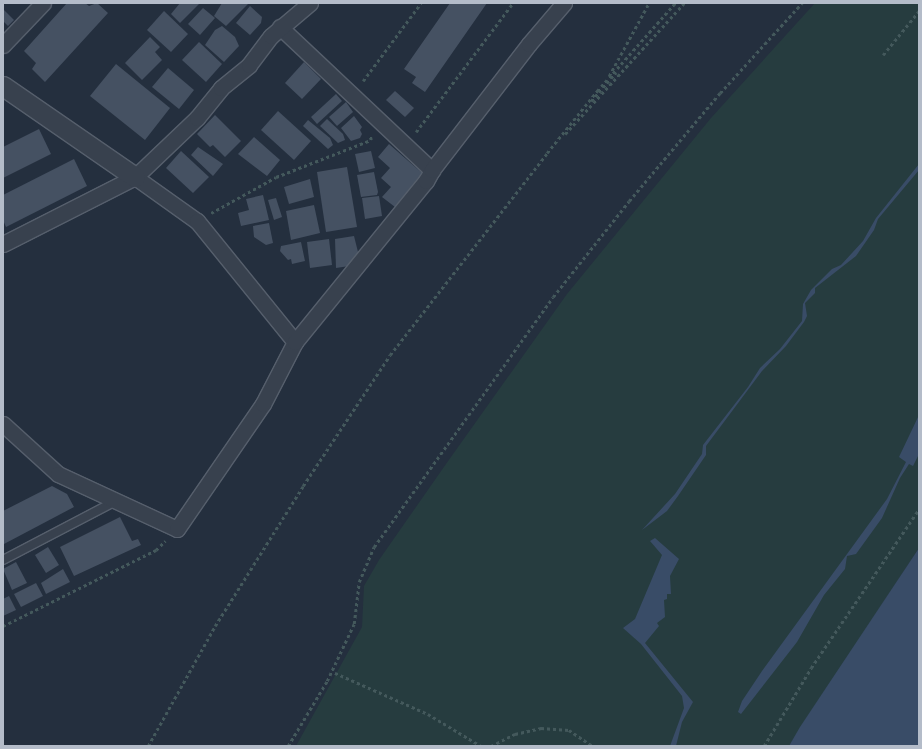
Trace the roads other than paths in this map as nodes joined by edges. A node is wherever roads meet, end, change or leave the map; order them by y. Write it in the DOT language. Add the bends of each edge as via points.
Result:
graph roads {
  1 [pos="42,3"];
  2 [pos="310,3"];
  3 [pos="564,3"];
  4 [pos="280,27"];
  5 [pos="3,45"];
  6 [pos="3,86"];
  7 [pos="432,170"];
  8 [pos="135,177"];
  9 [pos="3,244"];
  10 [pos="295,342"];
  11 [pos="3,424"];
  12 [pos="116,500"];
  13 [pos="3,560"];
  1 -- 5 [label="street"];
  2 -- 4 [label="street"];
  3 -- 7 [label="street" via="529,44"];
  4 -- 7 [label="street"];
  4 -- 8 [label="street" via="249,65 221,88 197,118"];
  6 -- 8 [label="street"];
  7 -- 10 [label="street" via="426,181"];
  8 -- 9 [label="street"];
  8 -- 10 [label="street" via="197,220"];
  10 -- 12 [label="street" via="263,404 177,529"];
  11 -- 12 [label="street" via="58,474"];
  12 -- 13 [label="lane"];
}
